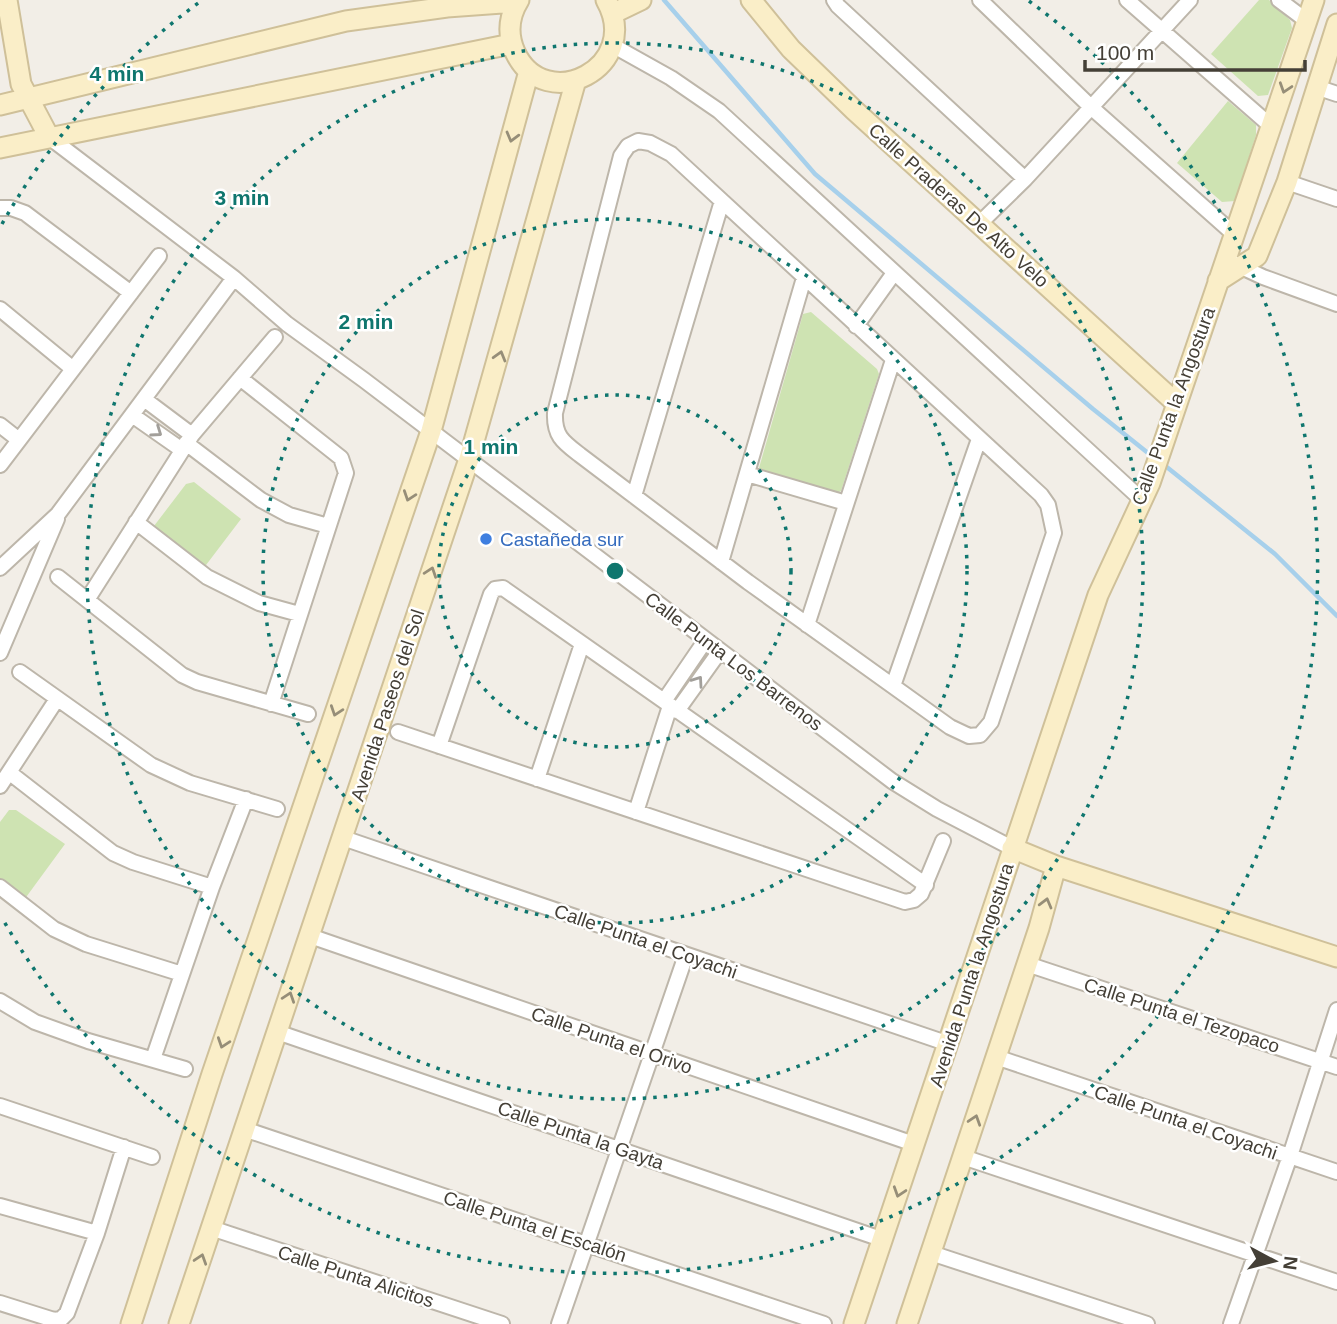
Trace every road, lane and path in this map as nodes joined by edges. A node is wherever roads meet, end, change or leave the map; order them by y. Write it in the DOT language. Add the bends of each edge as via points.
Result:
graph roads {
  1 [pos="7,0"];
  2 [pos="641,0"];
  3 [pos="751,0"];
  4 [pos="834,0"];
  5 [pos="980,0"];
  6 [pos="1127,0"];
  7 [pos="1190,0"];
  8 [pos="1279,0"];
  9 [pos="1314,0"];
  10 [pos="518,1"];
  11 [pos="609,7"];
  12 [pos="1307,21"];
  13 [pos="1337,24"];
  14 [pos="1162,32"];
  15 [pos="511,44"];
  16 [pos="612,45"];
  17 [pos="529,71"];
  18 [pos="576,80"];
  19 [pos="1316,87"];
  20 [pos="1337,94"];
  21 [pos="30,98"];
  22 [pos="0,105"];
  23 [pos="1092,108"];
  24 [pos="1272,128"];
  25 [pos="49,137"];
  26 [pos="0,148"];
  27 [pos="1025,179"];
  28 [pos="1287,182"];
  29 [pos="1337,199"];
  30 [pos="722,201"];
  31 [pos="0,208"];
  32 [pos="980,223"];
  33 [pos="1234,235"];
  34 [pos="159,256"];
  35 [pos="1241,261"];
  36 [pos="894,273"];
  37 [pos="234,278"];
  38 [pos="804,278"];
  39 [pos="131,293"];
  40 [pos="1337,304"];
  41 [pos="0,309"];
  42 [pos="856,326"];
  43 [pos="275,337"];
  44 [pos="893,360"];
  45 [pos="73,369"];
  46 [pos="240,379"];
  47 [pos="144,399"];
  48 [pos="1176,403"];
  49 [pos="132,415"];
  50 [pos="0,425"];
  51 [pos="431,431"];
  52 [pos="979,439"];
  53 [pos="19,440"];
  54 [pos="187,443"];
  55 [pos="470,459"];
  56 [pos="0,465"];
  57 [pos="747,474"];
  58 [pos="1146,491"];
  59 [pos="634,496"];
  60 [pos="846,503"];
  61 [pos="58,514"];
  62 [pos="136,522"];
  63 [pos="328,526"];
  64 [pos="721,562"];
  65 [pos="0,568"];
  66 [pos="58,577"];
  67 [pos="87,600"];
  68 [pos="299,614"];
  69 [pos="807,625"];
  70 [pos="705,641"];
  71 [pos="582,644"];
  72 [pos="719,651"];
  73 [pos="0,653"];
  74 [pos="20,672"];
  75 [pos="893,686"];
  76 [pos="57,699"];
  77 [pos="271,704"];
  78 [pos="670,706"];
  79 [pos="308,714"];
  80 [pos="398,732"];
  81 [pos="439,746"];
  82 [pos="10,773"];
  83 [pos="537,779"];
  84 [pos="0,786"];
  85 [pos="246,799"];
  86 [pos="277,809"];
  87 [pos="636,812"];
  88 [pos="343,838"];
  89 [pos="943,841"];
  90 [pos="1012,848"];
  91 [pos="1056,866"];
  92 [pos="926,885"];
  93 [pos="0,887"];
  94 [pos="212,887"];
  95 [pos="310,936"];
  96 [pos="686,955"];
  97 [pos="1337,957"];
  98 [pos="1027,964"];
  99 [pos="182,974"];
  100 [pos="0,1001"];
  101 [pos="1337,1010"];
  102 [pos="277,1032"];
  103 [pos="949,1044"];
  104 [pos="652,1053"];
  105 [pos="996,1057"];
  106 [pos="153,1059"];
  107 [pos="1320,1061"];
  108 [pos="1337,1067"];
  109 [pos="185,1069"];
  110 [pos="0,1106"];
  111 [pos="244,1129"];
  112 [pos="914,1144"];
  113 [pos="124,1147"];
  114 [pos="618,1147"];
  115 [pos="1290,1156"];
  116 [pos="152,1157"];
  117 [pos="963,1157"];
  118 [pos="1337,1172"];
  119 [pos="0,1206"];
  120 [pos="211,1228"];
  121 [pos="97,1233"];
  122 [pos="884,1240"];
  123 [pos="586,1243"];
  124 [pos="931,1253"];
  125 [pos="1256,1255"];
  126 [pos="1337,1282"];
  127 [pos="0,1303"];
  128 [pos="183,1323"];
  129 [pos="131,1324"];
  130 [pos="502,1324"];
  131 [pos="559,1324"];
  132 [pos="824,1324"];
  133 [pos="854,1324"];
  134 [pos="907,1324"];
  135 [pos="1147,1324"];
  136 [pos="1231,1324"];
  1 -- 21 [label="street" via="21,85"];
  2 -- 11 [label="street"];
  3 -- 32 [label="street, Calle Praderas De Alto Velo" via="791,49"];
  4 -- 27 [label="street"];
  5 -- 23 [label="street"];
  6 -- 14 [label="street"];
  7 -- 14 [label="street"];
  8 -- 12 [label="street"];
  9 -- 12 [label="street"];
  10 -- 15 [label="street" via="510,22"];
  10 -- 21 [label="street" via="346,20"];
  11 -- 16 [label="street"];
  12 -- 24 [label="street, one-way"];
  13 -- 19 [label="street"];
  14 -- 23 [label="street"];
  14 -- 24 [label="street"];
  15 -- 17 [label="street"];
  15 -- 25 [label="street"];
  16 -- 18 [label="street" via="602,64"];
  16 -- 36 [label="street" via="719,111"];
  17 -- 18 [label="street" via="547,80"];
  17 -- 51 [label="street, one-way"];
  55 -- 18 [label="street, Avenida Paseos del Sol, one-way"];
  19 -- 20 [label="street"];
  19 -- 28 [label="street"];
  21 -- 22 [label="street"];
  21 -- 25 [label="street"];
  23 -- 27 [label="street"];
  23 -- 33 [label="street"];
  24 -- 33 [label="street"];
  25 -- 26 [label="street"];
  25 -- 37 [label="street, Calle Punta Los Barrenos"];
  27 -- 32 [label="street"];
  28 -- 29 [label="street"];
  28 -- 35 [label="street"];
  30 -- 38 [label="street"];
  30 -- 59 [label="street"];
  30 -- 59 [label="street" via="671,154 650,143 638,141 621,156 555,414 555,429 572,449"];
  31 -- 39 [label="street" via="25,213"];
  32 -- 48 [label="street, Calle Praderas De Alto Velo"];
  33 -- 35 [label="street"];
  34 -- 39 [label="street"];
  35 -- 40 [label="street"];
  35 -- 48 [label="street, Calle Punta la Angostura" via="1218,281"];
  36 -- 42 [label="street"];
  36 -- 58 [label="street"];
  37 -- 47 [label="street"];
  37 -- 51 [label="street, Calle Punta Los Barrenos" via="287,324"];
  38 -- 42 [label="street"];
  38 -- 57 [label="street"];
  39 -- 45 [label="street"];
  41 -- 45 [label="street"];
  42 -- 44 [label="street"];
  43 -- 46 [label="street"];
  44 -- 52 [label="street"];
  44 -- 60 [label="street"];
  45 -- 53 [label="street"];
  46 -- 54 [label="street"];
  46 -- 63 [label="street" via="341,458 346,473"];
  47 -- 49 [label="street"];
  47 -- 54 [label="street"];
  48 -- 58 [label="street, Calle Punta la Angostura"];
  49 -- 54 [label="street, one-way"];
  49 -- 61 [label="street"];
  50 -- 53 [label="street"];
  51 -- 55 [label="street, Calle Punta Los Barrenos"];
  51 -- 129 [label="street, one-way"];
  52 -- 75 [label="street"];
  52 -- 75 [label="street" via="1041,495 1054,533 991,722 980,735 968,736"];
  53 -- 56 [label="street"];
  54 -- 62 [label="street"];
  54 -- 63 [label="street" via="261,500 289,515"];
  55 -- 70 [label="street, Calle Punta Los Barrenos"];
  88 -- 55 [label="street, Avenida Paseos del Sol, one-way"];
  57 -- 60 [label="street"];
  57 -- 64 [label="street"];
  58 -- 90 [label="street, Calle Punta la Angostura" via="1098,595"];
  59 -- 64 [label="street"];
  60 -- 69 [label="street"];
  61 -- 65 [label="street"];
  61 -- 73 [label="street"];
  62 -- 67 [label="street"];
  62 -- 68 [label="street" via="207,577 259,603"];
  63 -- 68 [label="street"];
  64 -- 69 [label="street"];
  66 -- 67 [label="street"];
  67 -- 77 [label="street" via="182,675"];
  68 -- 77 [label="street"];
  69 -- 75 [label="street"];
  70 -- 72 [label="street, Calle Punta Los Barrenos"];
  70 -- 78 [label="street"];
  71 -- 78 [label="street"];
  71 -- 81 [label="street" via="503,588 495,589"];
  71 -- 83 [label="street"];
  78 -- 72 [label="street, one-way"];
  72 -- 90 [label="street, Calle Punta Los Barrenos" via="892,781"];
  74 -- 76 [label="street"];
  76 -- 82 [label="street"];
  76 -- 85 [label="street" via="150,765 190,783"];
  77 -- 79 [label="street"];
  78 -- 87 [label="street"];
  78 -- 92 [label="street"];
  80 -- 81 [label="street"];
  81 -- 83 [label="street"];
  82 -- 84 [label="street"];
  82 -- 94 [label="street" via="113,853"];
  83 -- 87 [label="street"];
  85 -- 86 [label="street"];
  85 -- 94 [label="street"];
  87 -- 92 [label="street" via="905,902 914,900"];
  88 -- 95 [label="street, Avenida Paseos del Sol"];
  88 -- 96 [label="street, Calle Punta el Coyachi"];
  89 -- 92 [label="street"];
  90 -- 91 [label="street, Avenida Punta la Angostura"];
  90 -- 103 [label="street, Avenida Punta la Angostura"];
  91 -- 97 [label="street"];
  98 -- 91 [label="street, one-way"];
  93 -- 99 [label="street" via="54,929 86,944"];
  94 -- 99 [label="street"];
  102 -- 95 [label="street, Avenida Paseos del Sol, one-way"];
  95 -- 104 [label="street, Calle Punta el Orivo"];
  96 -- 103 [label="street, Calle Punta el Coyachi"];
  96 -- 104 [label="street"];
  98 -- 105 [label="street"];
  98 -- 107 [label="street, Calle Punta el Tezopaco"];
  99 -- 106 [label="street"];
  100 -- 106 [label="street" via="35,1022"];
  101 -- 107 [label="street"];
  102 -- 111 [label="street, Avenida Paseos del Sol"];
  102 -- 114 [label="street, Calle Punta la Gayta"];
  103 -- 112 [label="street, Avenida Punta la Angostura"];
  104 -- 112 [label="street, Calle Punta el Orivo"];
  104 -- 114 [label="street"];
  105 -- 115 [label="street, Calle Punta el Coyachi"];
  117 -- 105 [label="street, one-way"];
  106 -- 109 [label="street"];
  107 -- 108 [label="street, Calle Punta el Tezopaco"];
  107 -- 115 [label="street"];
  110 -- 113 [label="street"];
  111 -- 120 [label="street, Avenida Paseos del Sol"];
  111 -- 123 [label="street, Calle Punta el Escalón"];
  112 -- 122 [label="street, Avenida Punta la Angostura, one-way"];
  113 -- 116 [label="street"];
  113 -- 121 [label="street"];
  114 -- 122 [label="street, Calle Punta la Gayta"];
  114 -- 123 [label="street"];
  115 -- 118 [label="street, Calle Punta el Coyachi"];
  115 -- 125 [label="street"];
  117 -- 124 [label="street"];
  117 -- 125 [label="street"];
  119 -- 121 [label="street"];
  128 -- 120 [label="street, Avenida Paseos del Sol, one-way"];
  120 -- 130 [label="street, Calle Punta Alicitos"];
  121 -- 127 [label="street" via="71,1306 61,1318 46,1318"];
  122 -- 133 [label="street, Avenida Punta la Angostura"];
  123 -- 131 [label="street"];
  123 -- 132 [label="street, Calle Punta el Escalón"];
  124 -- 134 [label="street"];
  124 -- 135 [label="street"];
  125 -- 126 [label="street"];
  125 -- 136 [label="street"];
}
